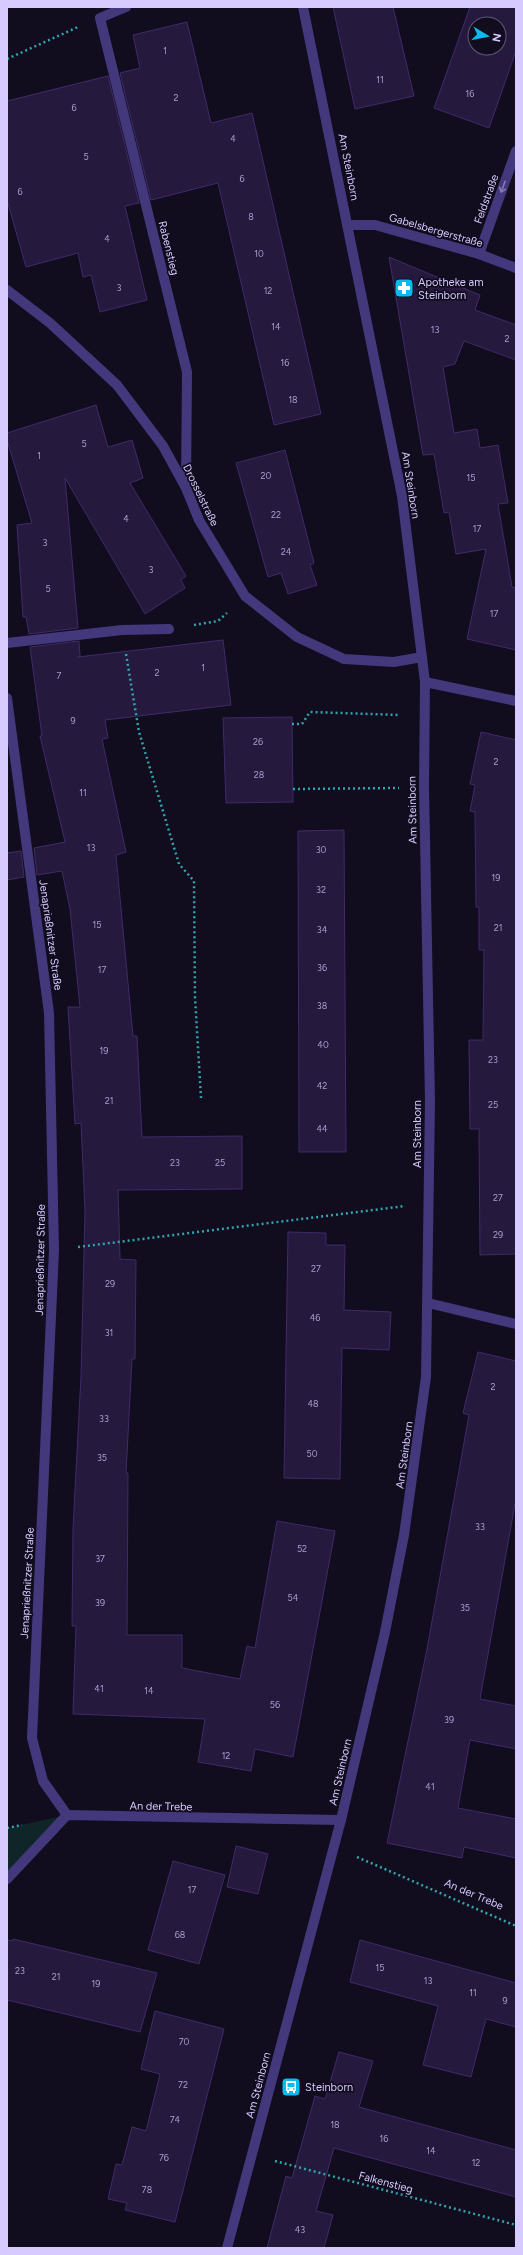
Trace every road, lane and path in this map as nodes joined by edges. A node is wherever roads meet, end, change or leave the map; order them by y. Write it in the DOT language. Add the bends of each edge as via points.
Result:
graph roads {
  1 [pos="126,7"];
  2 [pos="303,7"];
  3 [pos="100,18"];
  4 [pos="7,59"];
  5 [pos="516,151"];
  6 [pos="348,225"];
  7 [pos="479,254"];
  8 [pos="516,268"];
  9 [pos="7,290"];
  10 [pos="186,488"];
  11 [pos="245,596"];
  12 [pos="169,629"];
  13 [pos="122,630"];
  14 [pos="7,643"];
  15 [pos="422,658"];
  16 [pos="425,682"];
  17 [pos="7,698"];
  18 [pos="516,701"];
  19 [pos="424,715"];
  20 [pos="292,724"];
  21 [pos="424,787"];
  22 [pos="293,789"];
  23 [pos="201,1098"];
  24 [pos="429,1203"];
  25 [pos="54,1250"];
  26 [pos="428,1303"];
  27 [pos="516,1324"];
  28 [pos="67,1816"];
  29 [pos="341,1820"];
  30 [pos="334,1847"];
  31 [pos="7,1879"];
  32 [pos="516,1926"];
  33 [pos="251,2155"];
  34 [pos="516,2225"];
  35 [pos="227,2248"];
  1 -- 3 [label="street"];
  2 -- 6 [label="street, Am Steinborn"];
  3 -- 4 [label="path"];
  3 -- 10 [label="street, Rabenstieg" via="187,372"];
  5 -- 7 [label="street, Feldstraße, one-way"];
  6 -- 7 [label="street, Gabelsbergerstraße" via="375,226"];
  6 -- 15 [label="street, Am Steinborn" via="402,496"];
  7 -- 8 [label="street, Gabelsbergerstraße"];
  9 -- 10 [label="street, Drosselstraße" via="50,323 117,385 163,446"];
  10 -- 11 [label="street, Drosselstraße" via="199,520"];
  11 -- 12 [label="path" via="218,621"];
  11 -- 15 [label="street, Drosselstraße" via="297,637 344,659 394,662"];
  12 -- 13 [label="street"];
  13 -- 14 [label="street"];
  13 -- 23 [label="path" via="139,732 179,864 194,881 195,997"];
  15 -- 16 [label="street, Am Steinborn"];
  16 -- 18 [label="street"];
  16 -- 19 [label="street, Am Steinborn"];
  17 -- 25 [label="street, Jenaprießnitzer Straße" via="49,1013"];
  19 -- 20 [label="path" via="310,712 302,724"];
  19 -- 21 [label="street, Am Steinborn"];
  21 -- 22 [label="path"];
  21 -- 24 [label="street, Am Steinborn" via="430,1101"];
  24 -- 25 [label="path"];
  24 -- 26 [label="street, Am Steinborn"];
  25 -- 28 [label="street, Jenaprießnitzer Straße" via="32,1738 43,1781"];
  26 -- 27 [label="street"];
  26 -- 29 [label="street, Am Steinborn" via="426,1377 404,1535 385,1632"];
  28 -- 29 [label="street, An der Trebe"];
  28 -- 31 [label="street"];
  29 -- 30 [label="street, Am Steinborn"];
  30 -- 32 [label="path, An der Trebe"];
  30 -- 33 [label="street, Am Steinborn"];
  33 -- 34 [label="path, Falkenstieg"];
  33 -- 35 [label="street, Am Steinborn"];
}
